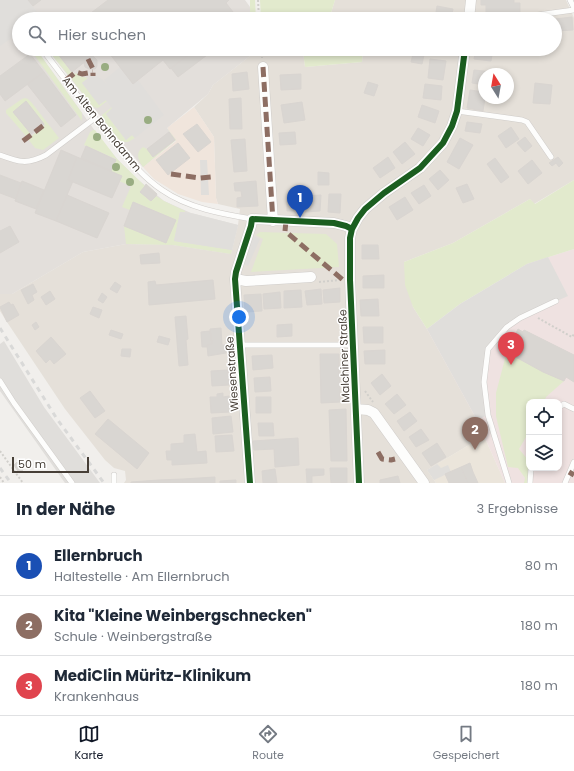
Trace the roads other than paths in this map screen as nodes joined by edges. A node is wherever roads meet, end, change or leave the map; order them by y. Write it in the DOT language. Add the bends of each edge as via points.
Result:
graph roads {
  1 [pos="471,0"];
  2 [pos="570,0"];
  3 [pos="574,9"];
  4 [pos="470,12"];
  5 [pos="554,12"];
  6 [pos="47,56"];
  7 [pos="464,56"];
  8 [pos="263,67"];
  9 [pos="457,111"];
  10 [pos="95,118"];
  11 [pos="0,155"];
  12 [pos="552,157"];
  13 [pos="252,219"];
  14 [pos="273,221"];
  15 [pos="352,229"];
  16 [pos="311,277"];
  17 [pos="235,279"];
  18 [pos="556,301"];
  19 [pos="240,345"];
  20 [pos="354,345"];
  21 [pos="0,381"];
  22 [pos="562,405"];
  23 [pos="356,409"];
  24 [pos="574,409"];
  25 [pos="574,462"];
  26 [pos="531,471"];
  27 [pos="114,475"];
  28 [pos="72,483"];
  29 [pos="114,483"];
  30 [pos="250,483"];
  31 [pos="359,483"];
  32 [pos="424,483"];
  33 [pos="509,483"];
  34 [pos="530,483"];
  35 [pos="565,483"];
  1 -- 4 [label="street"];
  2 -- 3 [label="lane"];
  3 -- 5 [label="lane"];
  6 -- 10 [label="lane, Am Alten Bahndamm"];
  7 -- 9 [label="street"];
  8 -- 14 [label="street"];
  9 -- 12 [label="lane" via="527,122"];
  9 -- 15 [label="street" via="443,143 420,168 365,209"];
  10 -- 11 [label="lane" via="37,160 20,162"];
  10 -- 13 [label="lane, Am Alten Bahndamm" via="139,170 162,190 210,210"];
  13 -- 14 [label="street, Am Alten Bahndamm"];
  13 -- 17 [label="street, Wiesenstraße"];
  14 -- 15 [label="street, Am Alten Bahndamm" via="334,223"];
  15 -- 20 [label="street, Malchiner Straße" via="349,248"];
  16 -- 17 [label="street" via="246,281"];
  17 -- 19 [label="street, Wiesenstraße"];
  18 -- 33 [label="lane" via="507,327 488,349 484,382 488,415"];
  19 -- 20 [label="lane"];
  19 -- 30 [label="street, Wiesenstraße"];
  20 -- 23 [label="street, Malchiner Straße"];
  21 -- 28 [label="lane"];
  22 -- 24 [label="lane"];
  23 -- 31 [label="street, Malchiner Straße"];
  23 -- 32 [label="street" via="374,413"];
  25 -- 35 [label="lane"];
  26 -- 34 [label="lane"];
  27 -- 29 [label="lane"];
}
